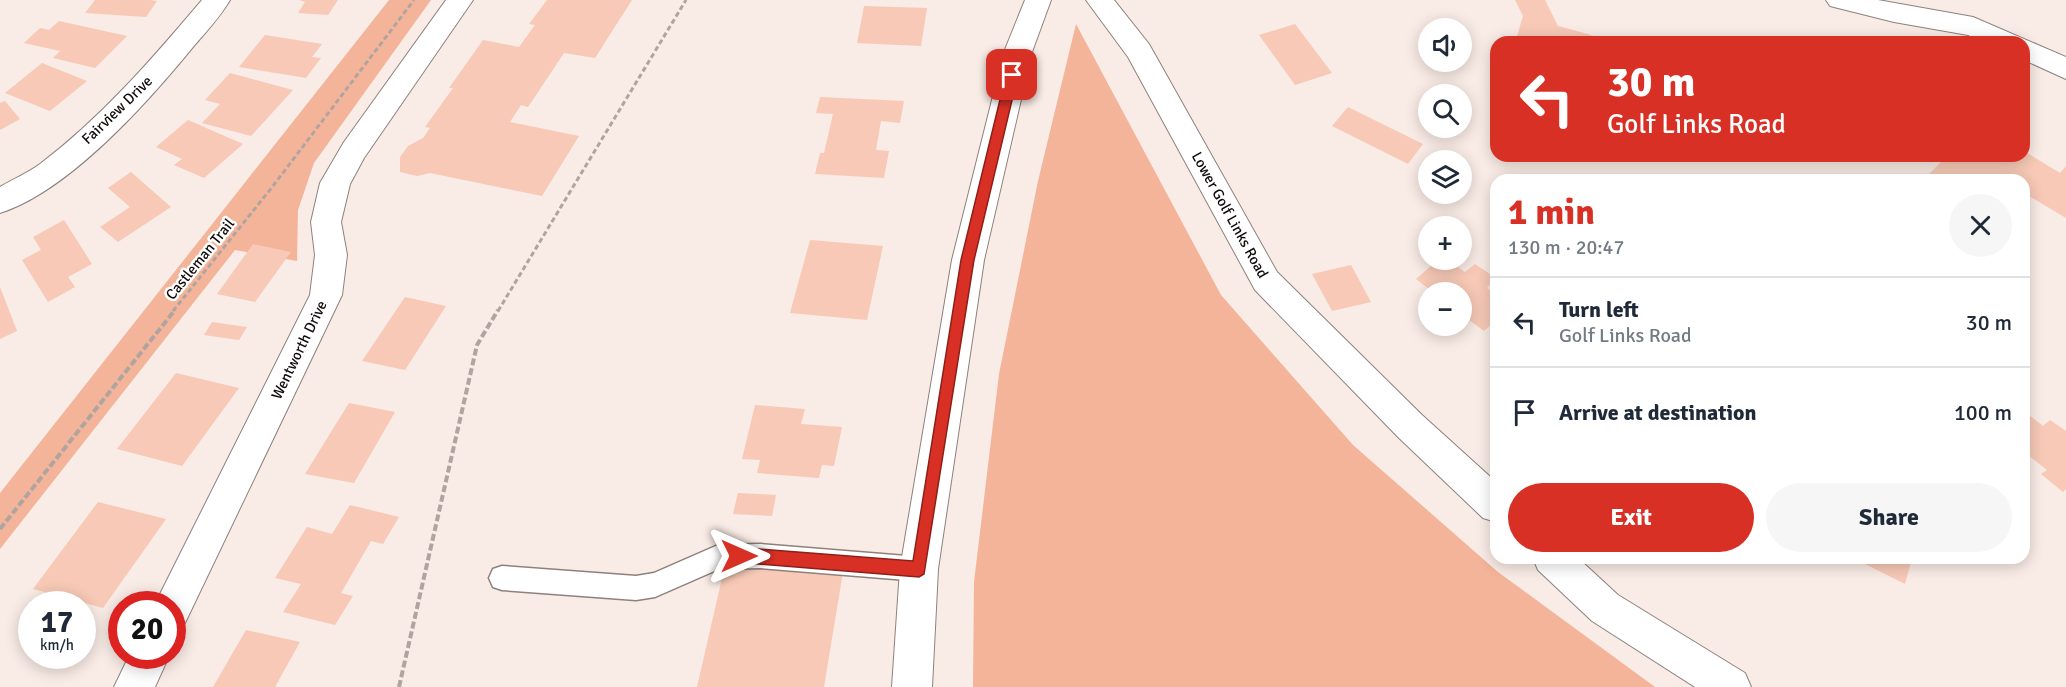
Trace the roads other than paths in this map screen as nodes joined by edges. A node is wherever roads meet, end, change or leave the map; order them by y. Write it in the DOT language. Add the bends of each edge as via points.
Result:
graph roads {
  1 [pos="217,0"];
  2 [pos="460,0"];
  3 [pos="1038,0"];
  4 [pos="1099,0"];
  5 [pos="1839,0"];
  6 [pos="1996,36"];
  7 [pos="2030,51"];
  8 [pos="2066,69"];
  9 [pos="0,201"];
  10 [pos="1490,500"];
  11 [pos="1557,564"];
  12 [pos="919,569"];
  13 [pos="502,578"];
  14 [pos="181,591"];
  15 [pos="143,669"];
  16 [pos="134,687"];
  17 [pos="912,687"];
  18 [pos="1731,687"];
  1 -- 9 [label="street, Fairview Drive" via="113,118 49,173"];
  2 -- 14 [label="street, Wentworth Drive" via="335,183 326,222 331,255 326,295"];
  3 -- 12 [label="street" via="1018,52 968,260"];
  4 -- 10 [label="street, Lower Golf Links Road" via="1139,51 1266,281"];
  5 -- 6 [label="street" via="1973,26"];
  7 -- 8 [label="street"];
  11 -- 18 [label="street" via="1605,608"];
  12 -- 13 [label="lane" via="759,556 718,557 655,585 636,588"];
  12 -- 17 [label="street"];
  15 -- 16 [label="street"];
}
